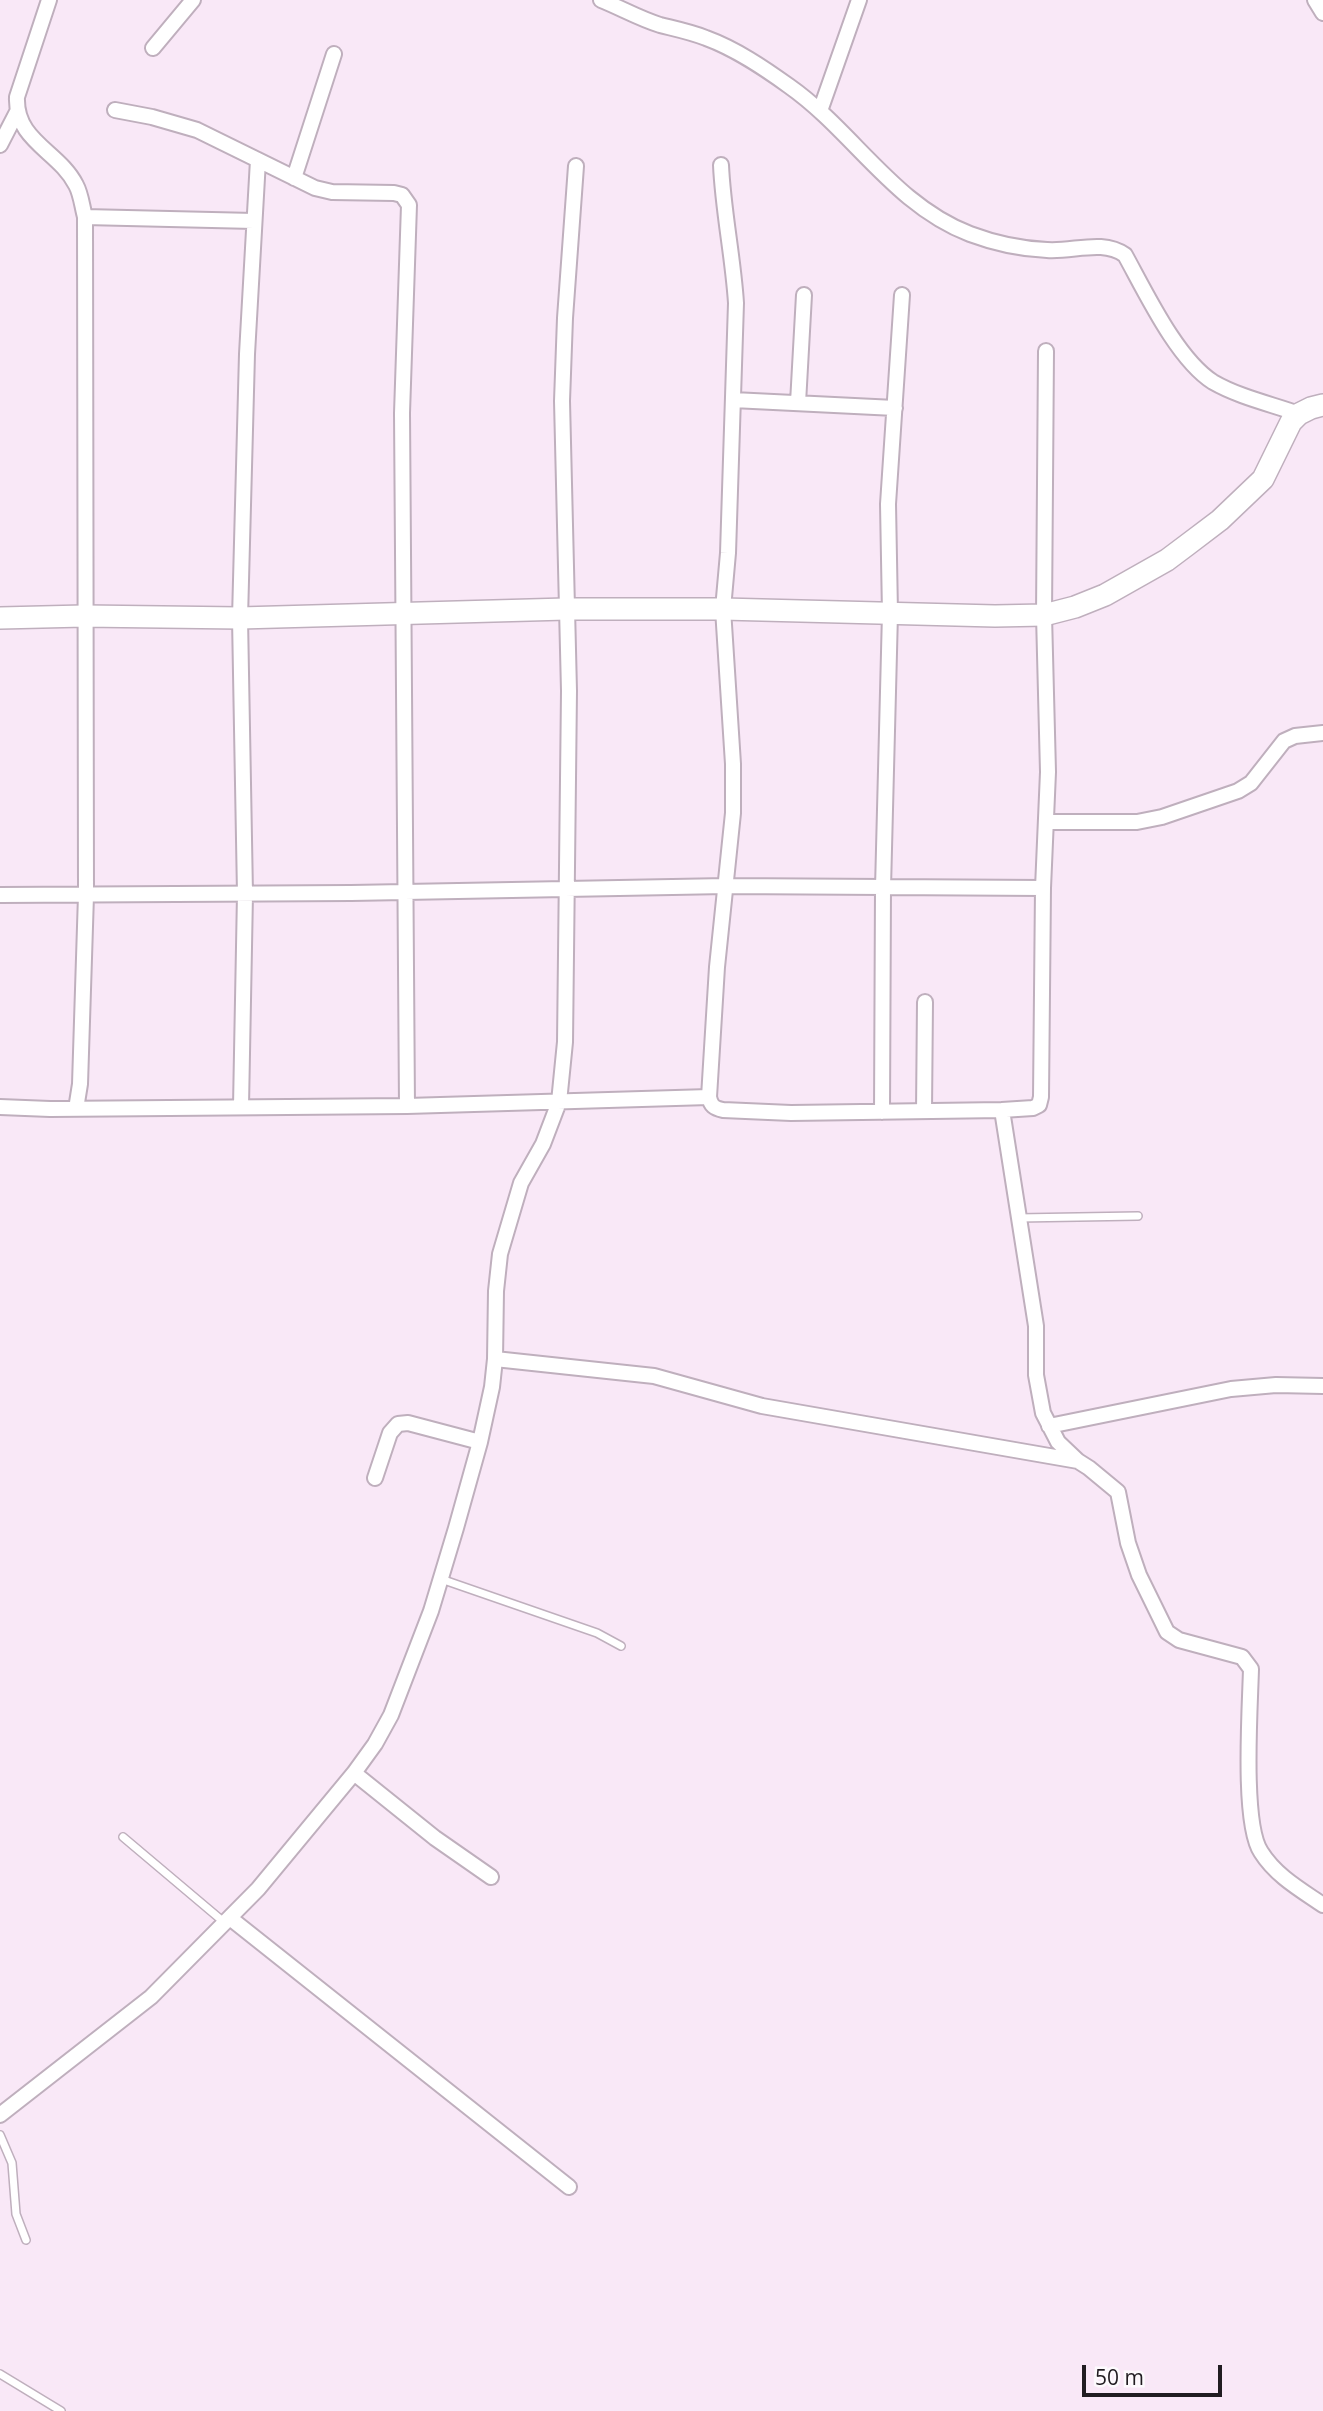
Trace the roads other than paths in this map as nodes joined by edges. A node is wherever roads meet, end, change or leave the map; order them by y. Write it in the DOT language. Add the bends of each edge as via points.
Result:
graph roads {
  1 [pos="49,0"];
  2 [pos="193,0"];
  3 [pos="601,0"];
  4 [pos="859,0"];
  5 [pos="1315,0"];
  6 [pos="1323,13"];
  7 [pos="153,48"];
  8 [pos="334,54"];
  9 [pos="115,110"];
  10 [pos="820,111"];
  11 [pos="17,112"];
  12 [pos="0,145"];
  13 [pos="258,160"];
  14 [pos="721,165"];
  15 [pos="576,166"];
  16 [pos="295,178"];
  17 [pos="85,217"];
  18 [pos="254,221"];
  19 [pos="804,295"];
  20 [pos="902,295"];
  21 [pos="1046,351"];
  22 [pos="733,400"];
  23 [pos="798,403"];
  24 [pos="1323,405"];
  25 [pos="895,408"];
  26 [pos="1299,414"];
  27 [pos="566,609"];
  28 [pos="723,609"];
  29 [pos="404,613"];
  30 [pos="890,613"];
  31 [pos="1044,615"];
  32 [pos="84,616"];
  33 [pos="0,618"];
  34 [pos="240,618"];
  35 [pos="1323,733"];
  36 [pos="1048,822"];
  37 [pos="726,886"];
  38 [pos="566,887"];
  39 [pos="883,888"];
  40 [pos="1043,888"];
  41 [pos="405,891"];
  42 [pos="245,894"];
  43 [pos="0,895"];
  44 [pos="86,895"];
  45 [pos="925,1002"];
  46 [pos="709,1097"];
  47 [pos="559,1102"];
  48 [pos="241,1106"];
  49 [pos="407,1106"];
  50 [pos="0,1107"];
  51 [pos="76,1108"];
  52 [pos="1002,1110"];
  53 [pos="924,1111"];
  54 [pos="883,1112"];
  55 [pos="1138,1216"];
  56 [pos="1018,1218"];
  57 [pos="495,1359"];
  58 [pos="1323,1386"];
  59 [pos="1049,1426"];
  60 [pos="480,1442"];
  61 [pos="1078,1461"];
  62 [pos="375,1478"];
  63 [pos="441,1578"];
  64 [pos="621,1646"];
  65 [pos="354,1773"];
  66 [pos="123,1837"];
  67 [pos="491,1877"];
  68 [pos="1323,1905"];
  69 [pos="228,1921"];
  70 [pos="0,2115"];
  71 [pos="0,2135"];
  72 [pos="569,2187"];
  73 [pos="26,2240"];
  74 [pos="0,2374"];
  75 [pos="61,2411"];
  1 -- 11 [label="street" via="17,97"];
  2 -- 7 [label="street"];
  3 -- 10 [label="street" via="729,48"];
  4 -- 10 [label="street"];
  5 -- 6 [label="street"];
  8 -- 16 [label="street"];
  9 -- 13 [label="street" via="197,130"];
  10 -- 26 [label="street" via="897,187 967,233 1030,249 1115,248 1125,255 1167,330 1201,373"];
  11 -- 12 [label="street"];
  11 -- 17 [label="street" via="30,135 70,175"];
  13 -- 16 [label="street"];
  13 -- 18 [label="street"];
  14 -- 22 [label="street" via="736,303"];
  15 -- 27 [label="street" via="562,401"];
  16 -- 29 [label="street" via="332,192 394,193 409,205 402,413"];
  17 -- 18 [label="street"];
  17 -- 32 [label="street"];
  18 -- 34 [label="street"];
  19 -- 23 [label="street"];
  20 -- 25 [label="street"];
  21 -- 31 [label="street"];
  22 -- 23 [label="street"];
  22 -- 28 [label="street"];
  23 -- 25 [label="street"];
  24 -- 26 [label="main road"];
  25 -- 30 [label="street" via="888,504"];
  26 -- 31 [label="main road" via="1263,479 1220,520 1167,560 1105,595"];
  27 -- 28 [label="main road"];
  27 -- 29 [label="main road"];
  27 -- 38 [label="street"];
  28 -- 30 [label="main road"];
  28 -- 37 [label="street" via="733,764"];
  29 -- 34 [label="main road"];
  29 -- 41 [label="street"];
  30 -- 31 [label="main road"];
  30 -- 39 [label="street"];
  31 -- 36 [label="street"];
  32 -- 33 [label="main road"];
  32 -- 34 [label="main road"];
  32 -- 44 [label="street"];
  34 -- 42 [label="street"];
  35 -- 36 [label="street" via="1284,741 1251,783 1238,791 1162,817 1137,822"];
  36 -- 40 [label="street"];
  37 -- 38 [label="street"];
  37 -- 39 [label="street"];
  37 -- 46 [label="street"];
  38 -- 41 [label="street"];
  38 -- 47 [label="street" via="565,1042"];
  39 -- 40 [label="street"];
  39 -- 54 [label="street"];
  40 -- 52 [label="street" via="1041,1097 1033,1108"];
  41 -- 42 [label="street"];
  41 -- 49 [label="street"];
  42 -- 44 [label="street"];
  42 -- 48 [label="street"];
  43 -- 44 [label="street"];
  44 -- 51 [label="street"];
  45 -- 53 [label="street"];
  46 -- 47 [label="street"];
  46 -- 54 [label="street" via="713,1107 723,1111"];
  47 -- 49 [label="street"];
  47 -- 57 [label="street" via="521,1183 499,1254"];
  48 -- 49 [label="street"];
  48 -- 51 [label="street"];
  50 -- 51 [label="street"];
  52 -- 53 [label="street"];
  52 -- 56 [label="street"];
  53 -- 54 [label="street"];
  55 -- 56 [label="lane"];
  56 -- 59 [label="street" via="1036,1326 1038,1393"];
  57 -- 60 [label="street"];
  57 -- 61 [label="street" via="654,1376 762,1406"];
  58 -- 59 [label="street" via="1231,1389"];
  59 -- 61 [label="street"];
  60 -- 62 [label="street" via="398,1424 390,1433"];
  60 -- 63 [label="street"];
  61 -- 68 [label="street" via="1118,1492 1128,1543 1167,1632 1179,1640 1242,1657 1251,1669 1254,1839 1272,1867"];
  63 -- 64 [label="lane" via="597,1633"];
  63 -- 65 [label="street" via="391,1715"];
  65 -- 67 [label="street"];
  65 -- 69 [label="street"];
  66 -- 69 [label="lane"];
  69 -- 70 [label="street" via="151,1997"];
  69 -- 72 [label="street"];
  71 -- 73 [label="lane" via="12,2163 16,2214"];
  74 -- 75 [label="lane"];
}
